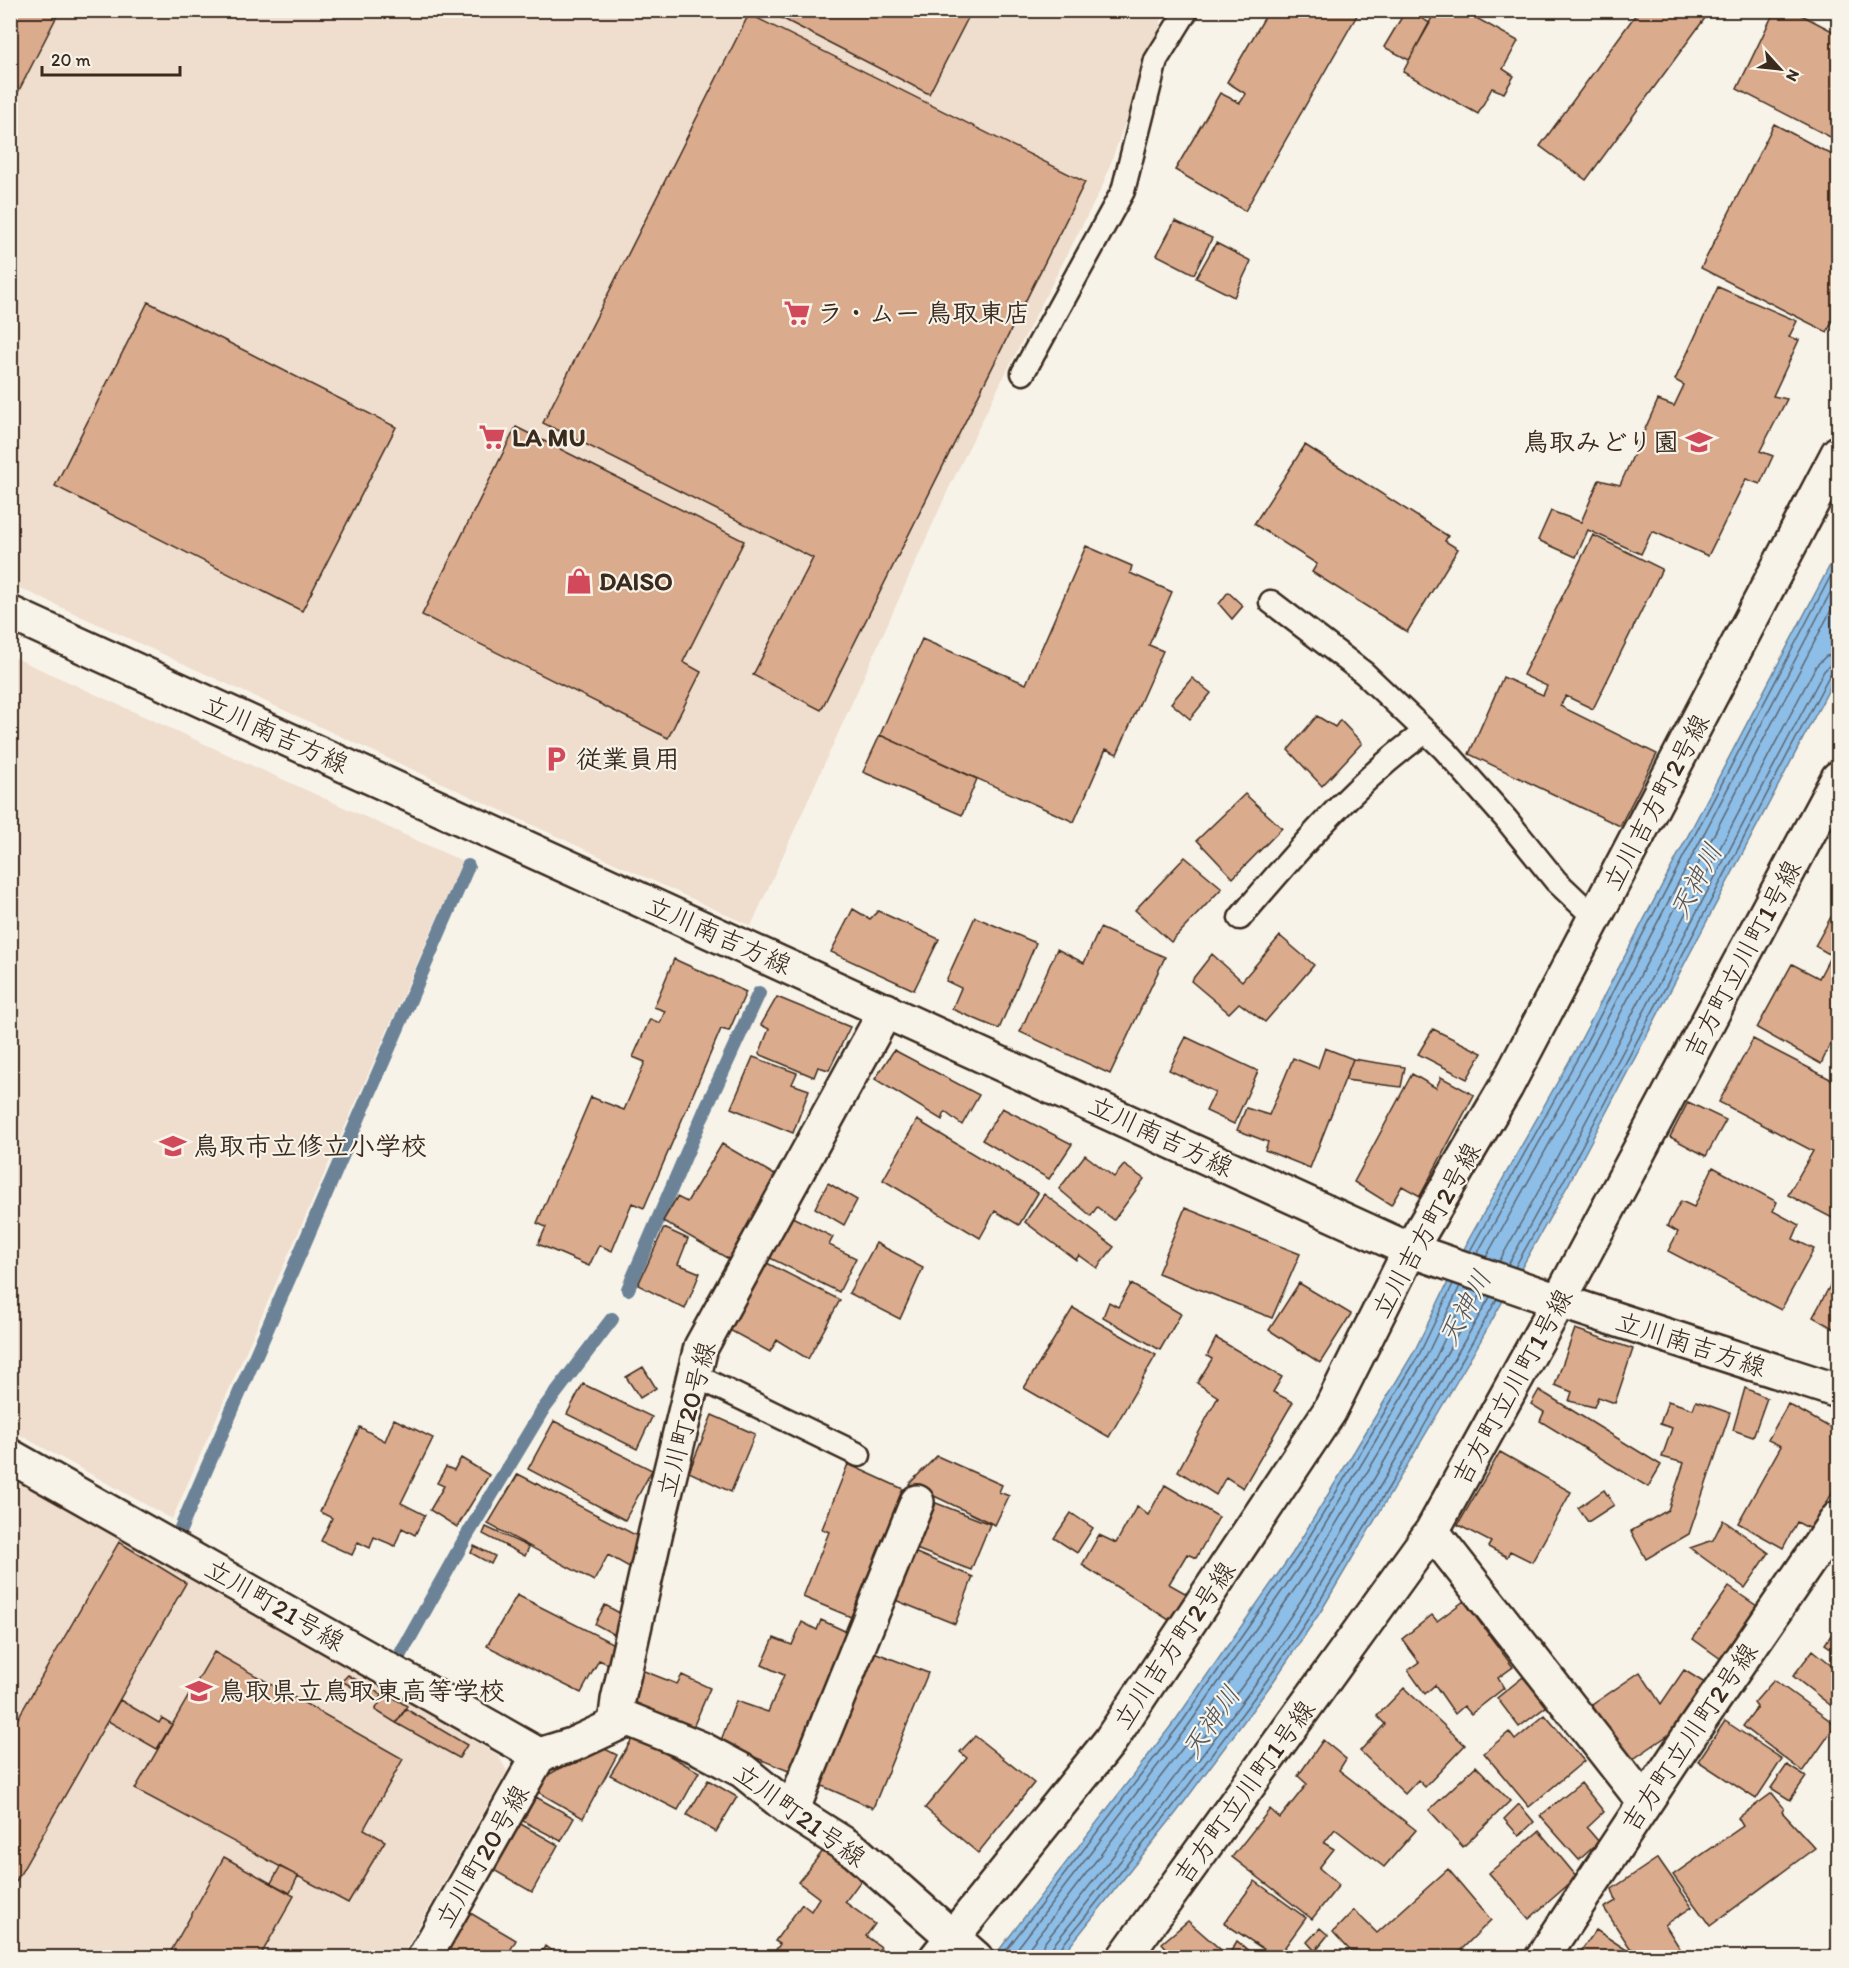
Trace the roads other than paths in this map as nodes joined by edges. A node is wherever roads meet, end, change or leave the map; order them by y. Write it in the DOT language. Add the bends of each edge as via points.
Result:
graph roads {
  1 [pos="1187,10"];
  2 [pos="1023,373"];
  3 [pos="1839,453"];
  4 [pos="1271,602"];
  5 [pos="10,613"];
  6 [pos="1425,732"];
  7 [pos="1839,778"];
  8 [pos="1239,918"];
  9 [pos="1595,918"];
  10 [pos="886,1010"];
  11 [pos="1419,1253"];
  12 [pos="1552,1299"];
  13 [pos="694,1375"];
  14 [pos="1839,1391"];
  15 [pos="860,1455"];
  16 [pos="10,1456"];
  17 [pos="917,1502"];
  18 [pos="1839,1518"];
  19 [pos="1432,1531"];
  20 [pos="615,1724"];
  21 [pos="539,1755"];
  22 [pos="1644,1803"];
  23 [pos="792,1811"];
  24 [pos="957,1950"];
  25 [pos="424,1958"];
  26 [pos="1124,1958"];
  27 [pos="1542,1958"];
  1 -- 2 [label="lane" via="1156,60 1122,190"];
  3 -- 9 [label="street, 立川吉方町2号線"];
  4 -- 6 [label="lane" via="1364,673"];
  5 -- 10 [label="street, 立川南吉方線"];
  6 -- 8 [label="lane" via="1372,775 1318,829"];
  6 -- 9 [label="lane" via="1506,819 1556,881"];
  7 -- 12 [label="street, 吉方町立川町1号線"];
  9 -- 11 [label="street, 立川吉方町2号線"];
  10 -- 11 [label="street, 立川南吉方線"];
  10 -- 13 [label="street, 立川町20号線" via="701,1347"];
  11 -- 12 [label="street, 立川南吉方線"];
  11 -- 24 [label="street, 立川吉方町2号線" via="1329,1412 1117,1731"];
  12 -- 14 [label="street, 立川南吉方線"];
  12 -- 19 [label="street, 吉方町立川町1号線"];
  13 -- 15 [label="lane"];
  13 -- 20 [label="street, 立川町20号線"];
  16 -- 21 [label="street, 立川町21号線"];
  17 -- 23 [label="street"];
  18 -- 22 [label="street, 吉方町立川町2号線"];
  19 -- 22 [label="street"];
  19 -- 26 [label="street, 吉方町立川町1号線"];
  20 -- 21 [label="street" via="572,1745"];
  20 -- 23 [label="street, 立川町21号線" via="628,1719 700,1748 744,1771"];
  21 -- 25 [label="street, 立川町20号線"];
  22 -- 27 [label="street, 吉方町立川町2号線"];
  23 -- 24 [label="street, 立川町21号線" via="855,1851"];
}
